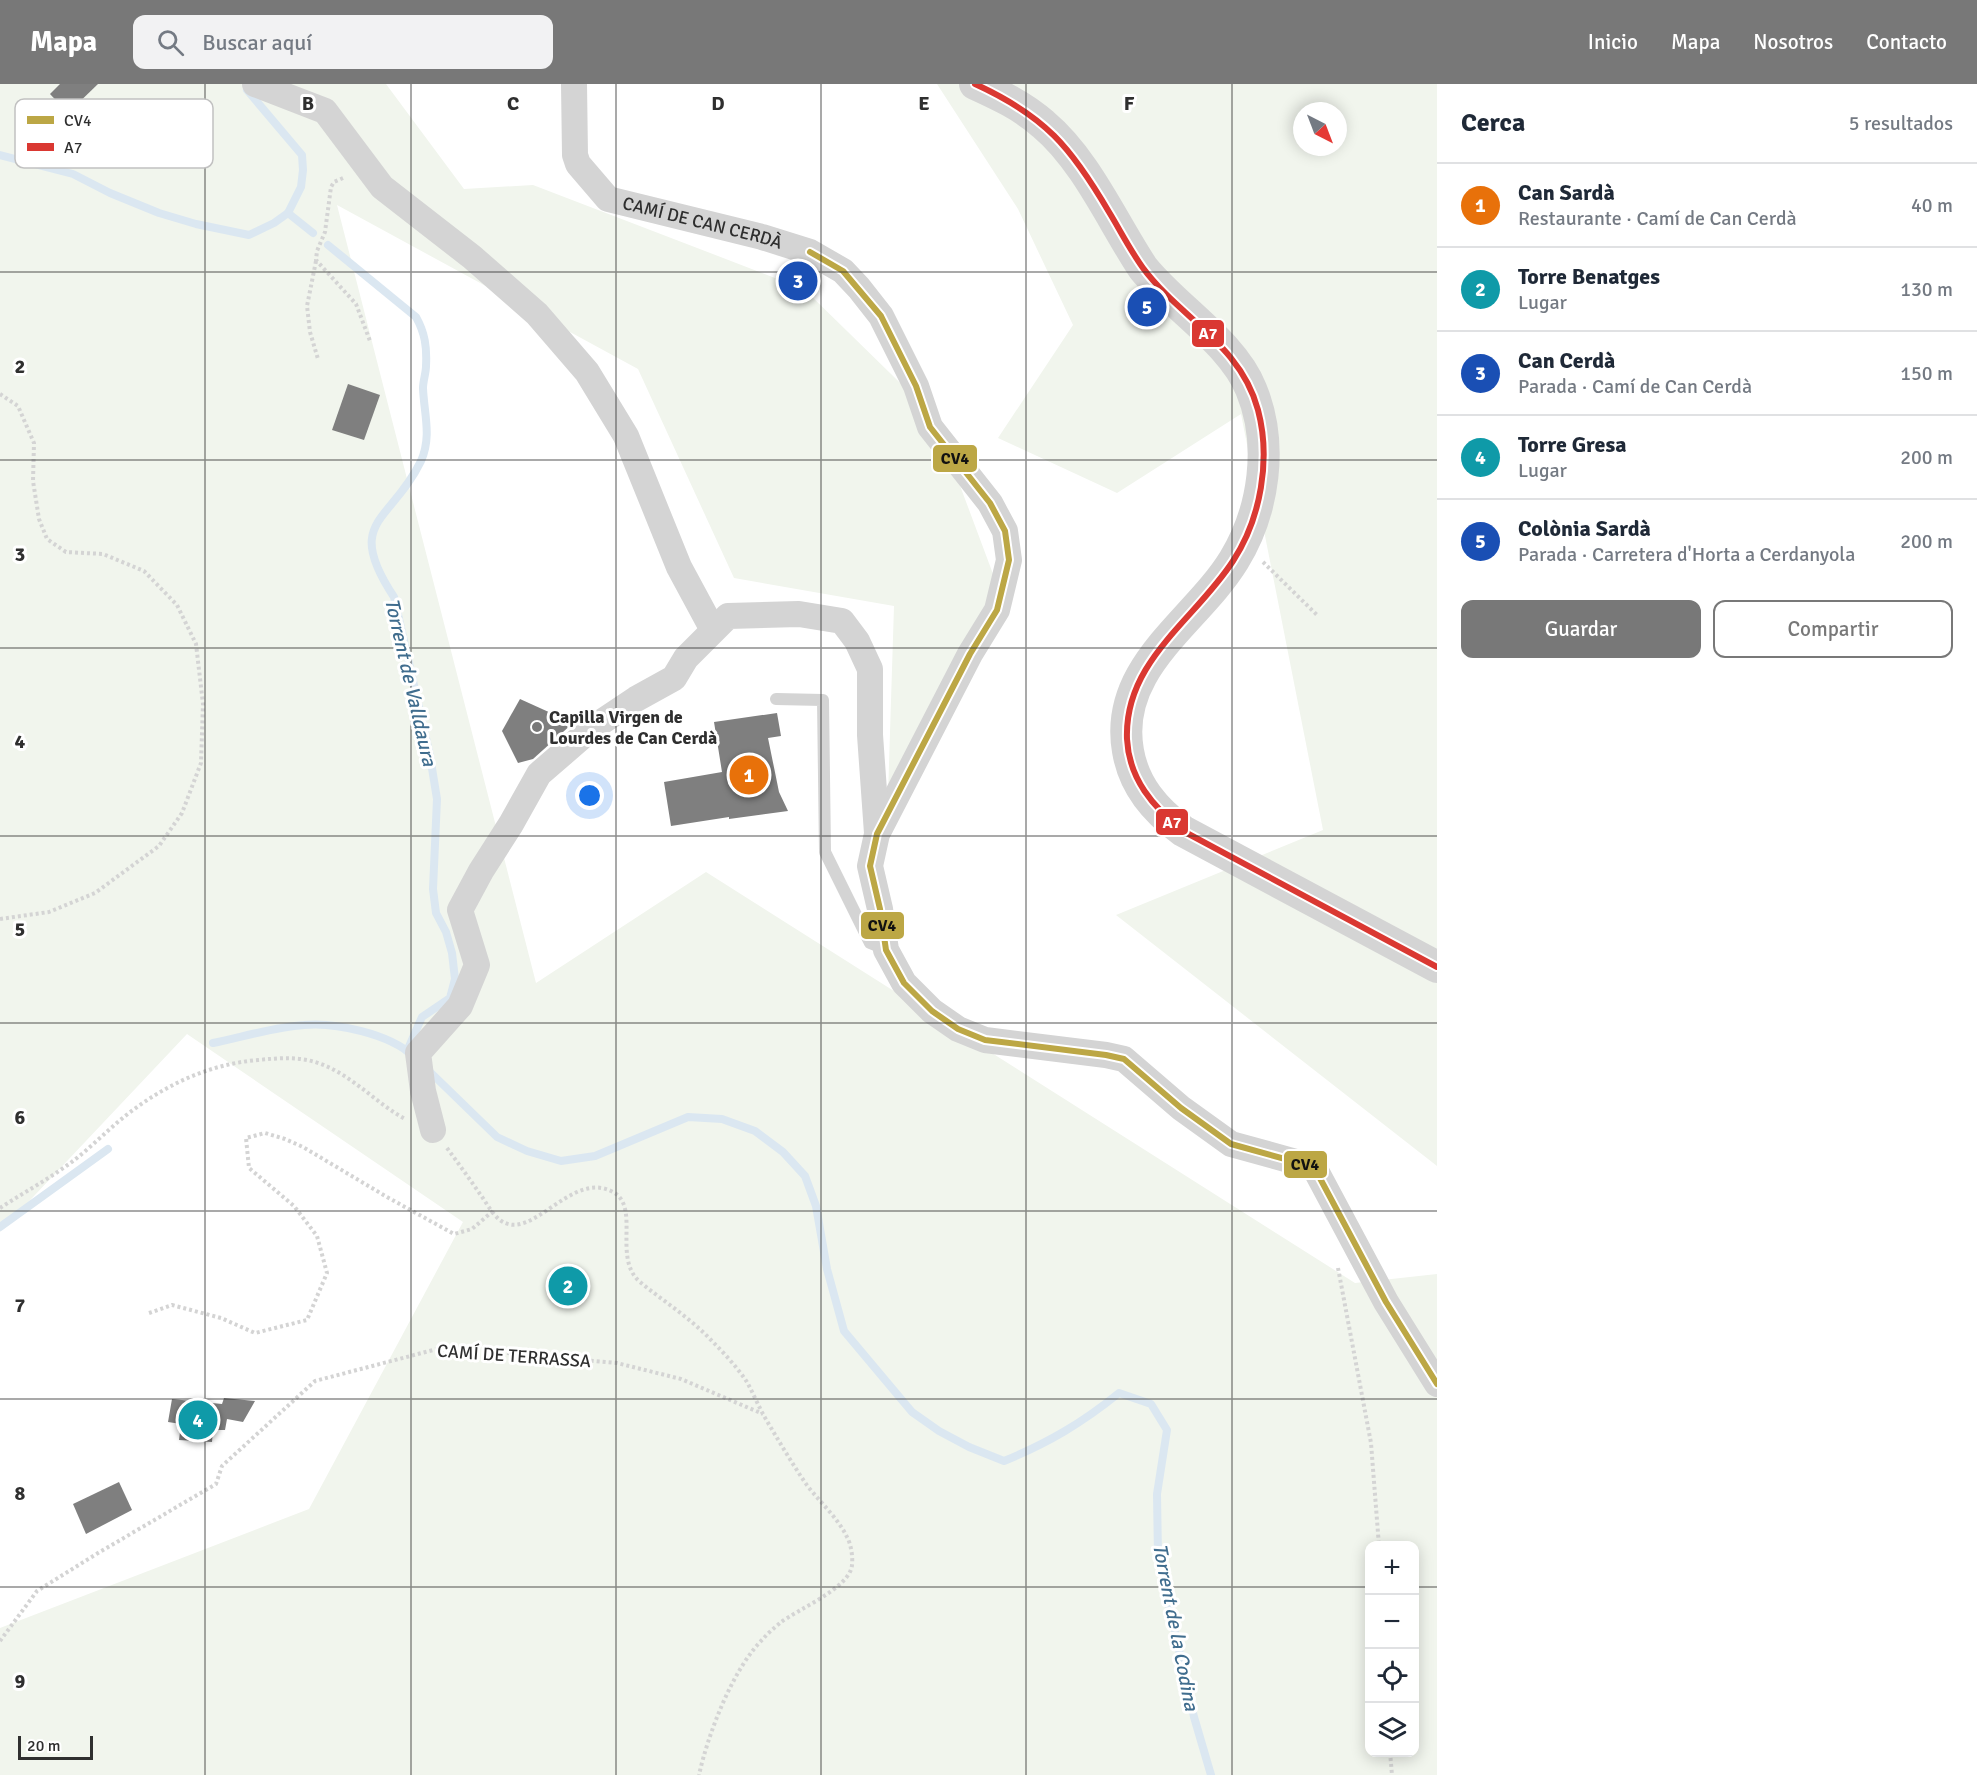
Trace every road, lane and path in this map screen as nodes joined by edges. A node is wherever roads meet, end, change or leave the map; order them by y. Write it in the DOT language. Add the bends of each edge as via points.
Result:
graph roads {
  1 [pos="255,84"];
  2 [pos="574,84"];
  3 [pos="975,84"];
  4 [pos="382,187"];
  5 [pos="316,260"];
  6 [pos="370,341"];
  7 [pos="318,359"];
  8 [pos="0,394"];
  9 [pos="1243,543"];
  10 [pos="1317,615"];
  11 [pos="713,630"];
  12 [pos="776,699"];
  13 [pos="877,834"];
  14 [pos="0,918"];
  15 [pos="886,950"];
  16 [pos="1437,967"];
  17 [pos="433,1130"];
  18 [pos="0,1208"];
  19 [pos="493,1211"];
  20 [pos="1336,1257"];
  21 [pos="149,1313"];
  22 [pos="1437,1384"];
  23 [pos="764,1414"];
  24 [pos="1379,1541"];
  25 [pos="0,1641"];
  26 [pos="1390,1757"];
  27 [pos="699,1775"];
  28 [pos="1392,1775"];
  1 -- 4 [label="street" via="325,111"];
  2 -- 13 [label="street, CAMÍ DE CAN CERDÀ" via="575,155 578,164 608,198 810,252 843,271 881,316 916,386 930,427 990,502 1005,531 1009,560 997,610 970,654"];
  3 -- 9 [label="street" via="1023,109 1063,143 1149,275 1241,369 1252,390 1263,435 1258,501"];
  4 -- 5 [label="path" via="354,176 334,182"];
  4 -- 11 [label="street" via="537,314 587,372 626,436 679,567"];
  5 -- 6 [label="path" via="356,304"];
  5 -- 7 [label="path" via="307,306"];
  8 -- 14 [label="path" via="18,406 34,442 33,481 39,519 47,539 66,552 103,554 144,571 177,605 196,644 202,704 201,763 182,813 159,846 95,893 49,912"];
  9 -- 10 [label="path"];
  9 -- 16 [label="street" via="1221,578 1143,670 1134,687 1128,705 1126,742 1136,780 1155,808 1183,831"];
  11 -- 13 [label="street" via="728,616 799,614 842,621 870,669"];
  11 -- 17 [label="street" via="686,658 674,678 591,729 539,774 481,871 460,910 477,965 460,1006 418,1053"];
  12 -- 15 [label="lane" via="823,700 825,852 870,943"];
  13 -- 15 [label="street, CAMÍ DE CAN CERDÀ" via="870,866"];
  15 -- 22 [label="street, CAMÍ DE CAN CERDÀ" via="904,983 932,1011 958,1029 985,1040 1124,1059 1231,1144 1314,1167 1386,1302"];
  17 -- 18 [label="path" via="397,1114 321,1064 280,1058 219,1066 156,1095 71,1163"];
  17 -- 19 [label="path"];
  19 -- 21 [label="path" via="472,1229 454,1234 285,1138 265,1133 246,1138 249,1168 294,1206 317,1236 327,1273 306,1320 255,1333 221,1318 172,1305"];
  19 -- 23 [label="path" via="502,1222 524,1223 581,1189 614,1192 624,1203 626,1260 634,1276 711,1339 746,1382"];
  20 -- 24 [label="path" via="1371,1443"];
  23 -- 25 [label="path, CAMÍ DE TERRASSA" via="681,1379 617,1363 495,1352 437,1349 315,1381 222,1466 216,1484 37,1591"];
  23 -- 27 [label="path" via="805,1483 848,1537 852,1567 836,1588 781,1622 761,1640 724,1701"];
  26 -- 28 [label="path"];
}
